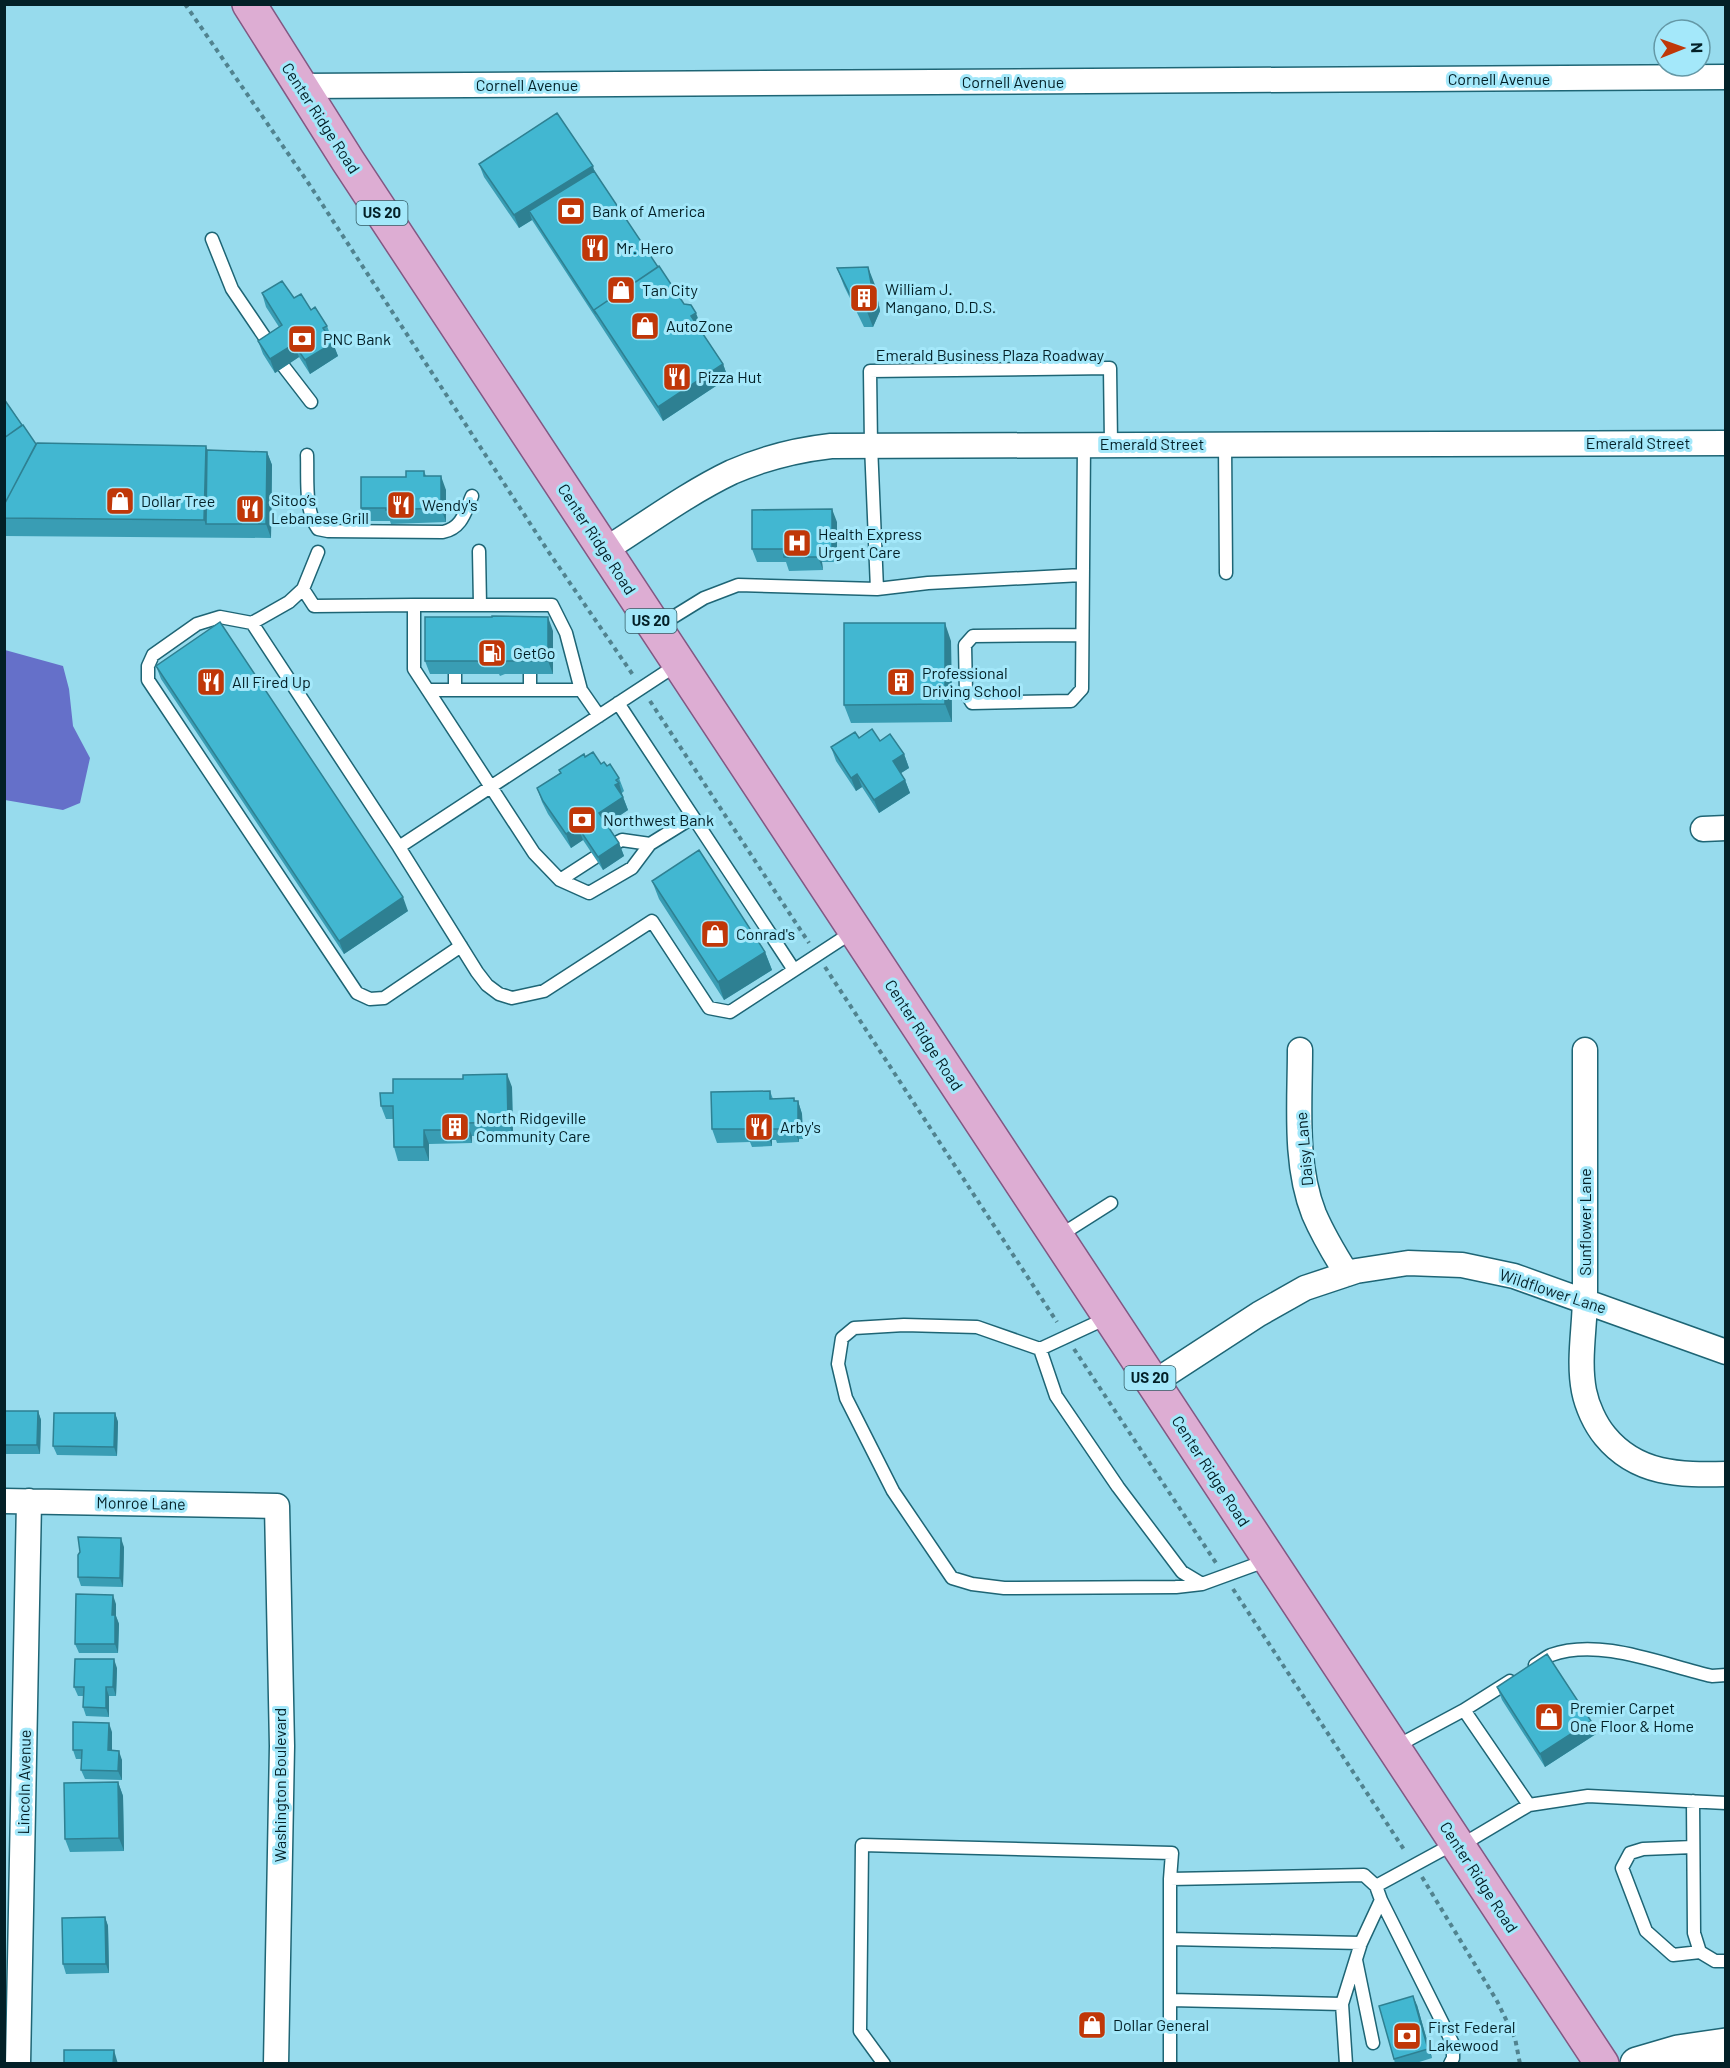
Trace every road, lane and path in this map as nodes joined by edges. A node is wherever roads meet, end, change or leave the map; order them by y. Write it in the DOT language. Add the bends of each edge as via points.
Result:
graph roads {
  1 [pos="185,4"];
  2 [pos="249,4"];
  3 [pos="1725,77"];
  4 [pos="300,86"];
  5 [pos="212,239"];
  6 [pos="272,348"];
  7 [pos="284,367"];
  8 [pos="311,402"];
  9 [pos="1111,443"];
  10 [pos="1226,443"];
  11 [pos="1725,443"];
  12 [pos="871,444"];
  13 [pos="1084,444"];
  14 [pos="307,455"];
  15 [pos="472,496"];
  16 [pos="605,550"];
  17 [pos="479,551"];
  18 [pos="318,552"];
  19 [pos="1226,573"];
  20 [pos="1083,575"];
  21 [pos="303,589"];
  22 [pos="877,589"];
  23 [pos="414,605"];
  24 [pos="478,608"];
  25 [pos="252,623"];
  26 [pos="656,627"];
  27 [pos="1082,634"];
  28 [pos="679,663"];
  29 [pos="455,674"];
  30 [pos="478,674"];
  31 [pos="530,674"];
  32 [pos="642,688"];
  33 [pos="429,690"];
  34 [pos="455,690"];
  35 [pos="478,690"];
  36 [pos="530,690"];
  37 [pos="581,690"];
  38 [pos="618,703"];
  39 [pos="599,716"];
  40 [pos="492,786"];
  41 [pos="692,818"];
  42 [pos="616,843"];
  43 [pos="650,844"];
  44 [pos="399,847"];
  45 [pos="594,858"];
  46 [pos="560,880"];
  47 [pos="855,930"];
  48 [pos="461,946"];
  49 [pos="817,955"];
  50 [pos="794,970"];
  51 [pos="1300,1050"];
  52 [pos="1585,1050"];
  53 [pos="1111,1203"];
  54 [pos="1058,1237"];
  55 [pos="1347,1274"];
  56 [pos="1585,1301"];
  57 [pos="1110,1317"];
  58 [pos="1066,1337"];
  59 [pos="1040,1349"];
  60 [pos="1725,1353"];
  61 [pos="1153,1383"];
  62 [pos="1725,1474"];
  63 [pos="4,1501"];
  64 [pos="29,1501"];
  65 [pos="277,1506"];
  66 [pos="1269,1560"];
  67 [pos="1225,1576"];
  68 [pos="1202,1584"];
  69 [pos="1725,1675"];
  70 [pos="1464,1710"];
  71 [pos="1394,1748"];
  72 [pos="1693,1801"];
  73 [pos="1725,1803"];
  74 [pos="1529,1804"];
  75 [pos="1458,1844"];
  76 [pos="1693,1847"];
  77 [pos="1415,1865"];
  78 [pos="1170,1879"];
  79 [pos="1376,1886"];
  80 [pos="1381,1900"];
  81 [pos="1170,1940"];
  82 [pos="1361,1942"];
  83 [pos="1700,1952"];
  84 [pos="1356,1959"];
  85 [pos="1725,1961"];
  86 [pos="1170,2000"];
  87 [pos="1342,2004"];
  88 [pos="1373,2043"];
  89 [pos="1725,2045"];
  90 [pos="18,2064"];
  91 [pos="276,2064"];
  92 [pos="884,2064"];
  93 [pos="1170,2064"];
  94 [pos="1346,2064"];
  95 [pos="1450,2064"];
  96 [pos="1520,2064"];
  97 [pos="1602,2064"];
  98 [pos="1637,2064"];
  1 -- 32 [label="path" via="303,175"];
  2 -- 4 [label="main road, Center Ridge Road / US 20"];
  3 -- 4 [label="street, Cornell Avenue"];
  4 -- 16 [label="main road, Center Ridge Road / US 20"];
  5 -- 6 [label="lane" via="232,289"];
  7 -- 8 [label="lane"];
  9 -- 10 [label="street, Emerald Street"];
  9 -- 12 [label="lane, Emerald Business Plaza Roadway" via="1110,368 1098,368 870,371"];
  9 -- 13 [label="street, Emerald Street"];
  10 -- 11 [label="street, Emerald Street"];
  10 -- 19 [label="lane"];
  12 -- 13 [label="street, Emerald Street"];
  12 -- 16 [label="street, Emerald Street" via="805,449 756,463 709,484"];
  12 -- 22 [label="lane"];
  13 -- 20 [label="lane"];
  14 -- 15 [label="lane" via="312,521 318,529 453,529 460,523"];
  16 -- 26 [label="main road, Center Ridge Road / US 20"];
  17 -- 24 [label="lane"];
  18 -- 21 [label="lane"];
  20 -- 22 [label="lane"];
  20 -- 27 [label="lane"];
  21 -- 23 [label="lane" via="314,606"];
  21 -- 25 [label="lane" via="289,602"];
  22 -- 26 [label="lane" via="738,585 704,598"];
  23 -- 24 [label="lane" via="455,610"];
  23 -- 33 [label="lane" via="414,669"];
  24 -- 37 [label="lane" via="530,610 552,605 566,633"];
  25 -- 44 [label="lane"];
  25 -- 48 [label="lane" via="220,617 197,624 153,656 148,680 357,993 370,999 384,998"];
  26 -- 28 [label="main road, Center Ridge Road / US 20"];
  27 -- 27 [label="lane" via="1082,689 1071,701 972,703 966,693 965,645 973,636"];
  28 -- 32 [label="lane"];
  28 -- 47 [label="main road, Center Ridge Road / US 20"];
  29 -- 34 [label="lane"];
  30 -- 35 [label="lane"];
  31 -- 36 [label="lane"];
  32 -- 38 [label="lane"];
  32 -- 49 [label="path"];
  33 -- 34 [label="lane"];
  33 -- 40 [label="lane"];
  34 -- 35 [label="lane"];
  35 -- 36 [label="lane"];
  36 -- 37 [label="lane"];
  37 -- 39 [label="lane"];
  38 -- 39 [label="lane"];
  38 -- 41 [label="lane"];
  39 -- 40 [label="lane"];
  40 -- 44 [label="lane"];
  40 -- 46 [label="lane" via="534,853"];
  41 -- 43 [label="lane"];
  41 -- 50 [label="lane"];
  42 -- 43 [label="lane" via="622,840"];
  43 -- 46 [label="lane" via="632,868 589,894"];
  44 -- 48 [label="lane"];
  45 -- 46 [label="lane"];
  47 -- 49 [label="lane"];
  47 -- 54 [label="main road, Center Ridge Road / US 20"];
  48 -- 50 [label="lane" via="487,985 512,998 544,991 652,921 709,1008 730,1012"];
  49 -- 50 [label="lane"];
  49 -- 58 [label="path"];
  51 -- 55 [label="street, Daisy Lane" via="1304,1178 1313,1212"];
  52 -- 56 [label="street, Sunflower Lane"];
  53 -- 54 [label="lane"];
  54 -- 57 [label="main road, Center Ridge Road / US 20"];
  55 -- 56 [label="street, Wildflower Lane" via="1408,1263 1462,1265 1514,1276"];
  55 -- 61 [label="street, Wildflower Lane" via="1305,1288"];
  56 -- 60 [label="street, Wildflower Lane"];
  56 -- 62 [label="street, Sunflower Lane" via="1584,1391 1605,1436 1628,1458 1657,1471"];
  57 -- 58 [label="lane"];
  57 -- 61 [label="main road, Center Ridge Road / US 20"];
  58 -- 59 [label="lane"];
  58 -- 67 [label="path"];
  59 -- 68 [label="lane" via="1056,1396 1118,1487 1182,1572"];
  59 -- 68 [label="lane" via="977,1327 854,1328 842,1338 837,1364 846,1398 893,1491 952,1578 1004,1588"];
  61 -- 66 [label="main road, Center Ridge Road / US 20"];
  63 -- 64 [label="street, Monroe Lane"];
  64 -- 65 [label="street, Monroe Lane"];
  64 -- 90 [label="street, Lincoln Avenue"];
  65 -- 91 [label="street, Washington Boulevard" via="282,1746"];
  66 -- 67 [label="lane"];
  66 -- 71 [label="main road, Center Ridge Road / US 20"];
  67 -- 68 [label="lane"];
  67 -- 77 [label="path"];
  69 -- 70 [label="lane" via="1712,1676 1597,1649 1577,1650 1551,1655"];
  70 -- 71 [label="lane"];
  70 -- 74 [label="lane"];
  71 -- 75 [label="main road, Center Ridge Road / US 20"];
  72 -- 73 [label="lane"];
  72 -- 74 [label="lane" via="1588,1796"];
  72 -- 76 [label="lane"];
  74 -- 75 [label="lane"];
  75 -- 77 [label="lane"];
  75 -- 97 [label="main road, Center Ridge Road / US 20"];
  76 -- 83 [label="lane" via="1694,1933"];
  76 -- 83 [label="lane" via="1630,1853 1622,1869 1646,1931 1672,1955"];
  77 -- 79 [label="lane"];
  77 -- 96 [label="path" via="1497,2001 1515,2038"];
  78 -- 79 [label="lane" via="1364,1875"];
  78 -- 81 [label="lane"];
  78 -- 92 [label="lane" via="1172,1853 862,1845 860,2031"];
  79 -- 80 [label="lane"];
  80 -- 82 [label="lane"];
  80 -- 95 [label="lane" via="1453,2044"];
  81 -- 82 [label="lane"];
  81 -- 86 [label="lane"];
  82 -- 84 [label="lane"];
  83 -- 85 [label="lane" via="1715,1961"];
  84 -- 87 [label="lane"];
  84 -- 88 [label="lane"];
  86 -- 87 [label="lane"];
  86 -- 93 [label="lane"];
  87 -- 94 [label="lane"];
  89 -- 98 [label="street" via="1678,2052"];
}
